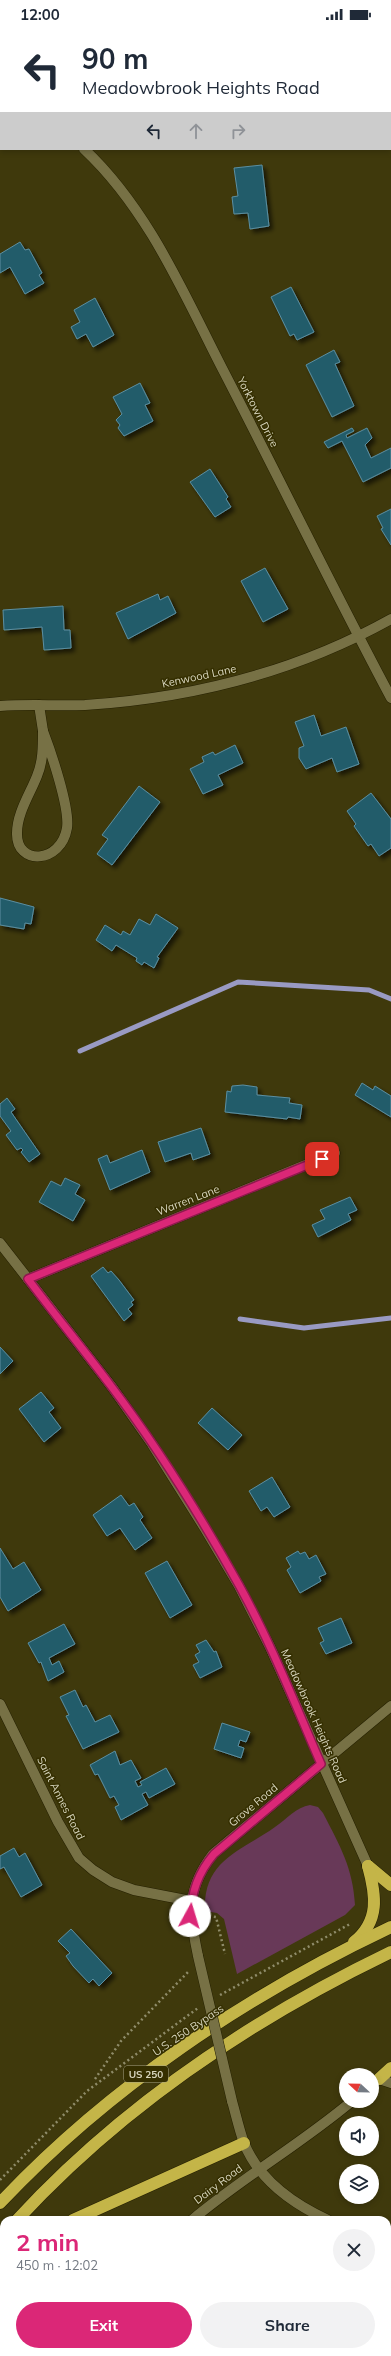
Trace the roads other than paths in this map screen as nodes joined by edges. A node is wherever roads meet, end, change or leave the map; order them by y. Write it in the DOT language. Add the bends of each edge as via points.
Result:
graph roads {
  1 [pos="85,150"];
  2 [pos="391,619"];
  3 [pos="358,637"];
  4 [pos="391,698"];
  5 [pos="39,705"];
  6 [pos="0,706"];
  7 [pos="43,731"];
  8 [pos="335,1153"];
  9 [pos="0,1243"];
  10 [pos="28,1279"];
  11 [pos="0,1704"];
  12 [pos="391,1706"];
  13 [pos="321,1764"];
  14 [pos="368,1866"];
  15 [pos="391,1885"];
  16 [pos="191,1901"];
  17 [pos="391,1927"];
  18 [pos="345,1949"];
  19 [pos="391,1952"];
  20 [pos="391,2068"];
  21 [pos="379,2078"];
  22 [pos="379,2082"];
  23 [pos="391,2083"];
  24 [pos="232,2101"];
  25 [pos="343,2108"];
  26 [pos="244,2143"];
  27 [pos="260,2168"];
  28 [pos="0,2203"];
  29 [pos="21,2216"];
  30 [pos="82,2216"];
  31 [pos="197,2216"];
  32 [pos="321,2216"];
  1 -- 3 [label="street, Yorktown Drive" via="130,203 181,286"];
  2 -- 3 [label="street, Kenwood Lane"];
  3 -- 4 [label="street, Yorktown Drive"];
  3 -- 5 [label="street, Kenwood Lane" via="298,663 229,684 138,700 84,705"];
  5 -- 6 [label="street, Kenwood Lane"];
  5 -- 7 [label="street"];
  7 -- 7 [label="street" via="40,766 20,815 17,834 18,843 24,850 41,857 57,850 67,828 65,808 51,751"];
  8 -- 10 [label="street, Warren Lane"];
  9 -- 10 [label="street, Meadowbrook Heights Road"];
  10 -- 13 [label="street, Meadowbrook Heights Road" via="112,1387 204,1526 270,1647"];
  11 -- 16 [label="street, Saint Annes Road" via="58,1822 79,1858 112,1882 134,1890"];
  12 -- 13 [label="street, Grove Road"];
  13 -- 14 [label="street, Meadowbrook Heights Road"];
  13 -- 16 [label="street, Grove Road" via="214,1854 202,1868"];
  14 -- 15 [label="highway"];
  14 -- 18 [label="highway" via="375,1892 374,1909 360,1937"];
  16 -- 24 [label="street, Grove Road, bridge" via="190,1916 198,1956"];
  17 -- 18 [label="highway, US 250"];
  18 -- 28 [label="highway, U.S. 250 Bypass / US 250" via="309,1968 193,2040 150,2071 65,2140"];
  19 -- 29 [label="highway, US 250" via="311,1993 224,2045 131,2114 78,2160"];
  20 -- 21 [label="highway"];
  22 -- 23 [label="street"];
  24 -- 26 [label="street, Dairy Road"];
  25 -- 27 [label="street"];
  26 -- 27 [label="street, Dairy Road"];
  26 -- 30 [label="highway"];
  27 -- 31 [label="street, Dairy Road"];
  27 -- 32 [label="street, Dairy Road" via="291,2200"];
}
